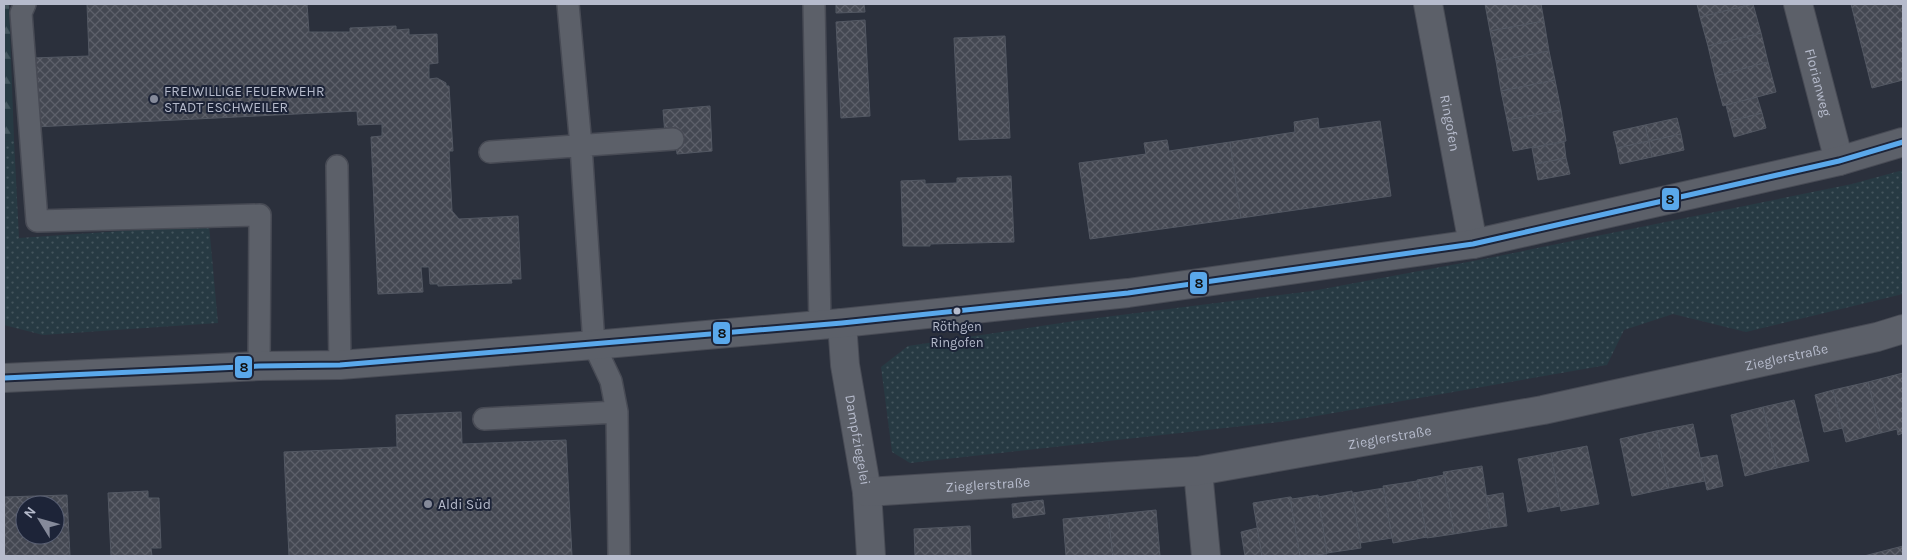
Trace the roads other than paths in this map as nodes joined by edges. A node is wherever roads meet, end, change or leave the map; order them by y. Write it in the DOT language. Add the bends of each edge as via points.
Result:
graph roads {
  1 [pos="25,4"];
  2 [pos="568,4"];
  3 [pos="814,4"];
  4 [pos="1428,4"];
  5 [pos="1798,4"];
  6 [pos="674,139"];
  7 [pos="1903,142"];
  8 [pos="581,146"];
  9 [pos="490,152"];
  10 [pos="1839,161"];
  11 [pos="337,166"];
  12 [pos="1473,244"];
  13 [pos="831,324"];
  14 [pos="1903,329"];
  15 [pos="594,345"];
  16 [pos="340,364"];
  17 [pos="259,366"];
  18 [pos="4,378"];
  19 [pos="617,412"];
  20 [pos="484,419"];
  21 [pos="1198,472"];
  22 [pos="867,492"];
  23 [pos="619,556"];
  24 [pos="871,556"];
  25 [pos="1206,556"];
  1 -- 17 [label="lane" via="21,13 37,221 260,214"];
  2 -- 8 [label="lane"];
  3 -- 13 [label="lane"];
  4 -- 12 [label="street, Ringofen"];
  5 -- 10 [label="street, Florianweg"];
  6 -- 8 [label="lane"];
  7 -- 10 [label="street"];
  8 -- 9 [label="lane"];
  8 -- 15 [label="lane"];
  10 -- 12 [label="street"];
  11 -- 16 [label="lane"];
  12 -- 13 [label="street" via="1128,292"];
  13 -- 15 [label="street"];
  13 -- 22 [label="street, Dampfziegelei" via="845,365"];
  14 -- 21 [label="street, Zieglerstraße" via="1543,410"];
  15 -- 16 [label="street"];
  15 -- 19 [label="lane" via="611,381"];
  16 -- 17 [label="street"];
  17 -- 18 [label="street"];
  19 -- 20 [label="lane"];
  19 -- 23 [label="lane"];
  21 -- 22 [label="street, Zieglerstraße"];
  21 -- 25 [label="street"];
  22 -- 24 [label="street, Dampfziegelei"];
}
